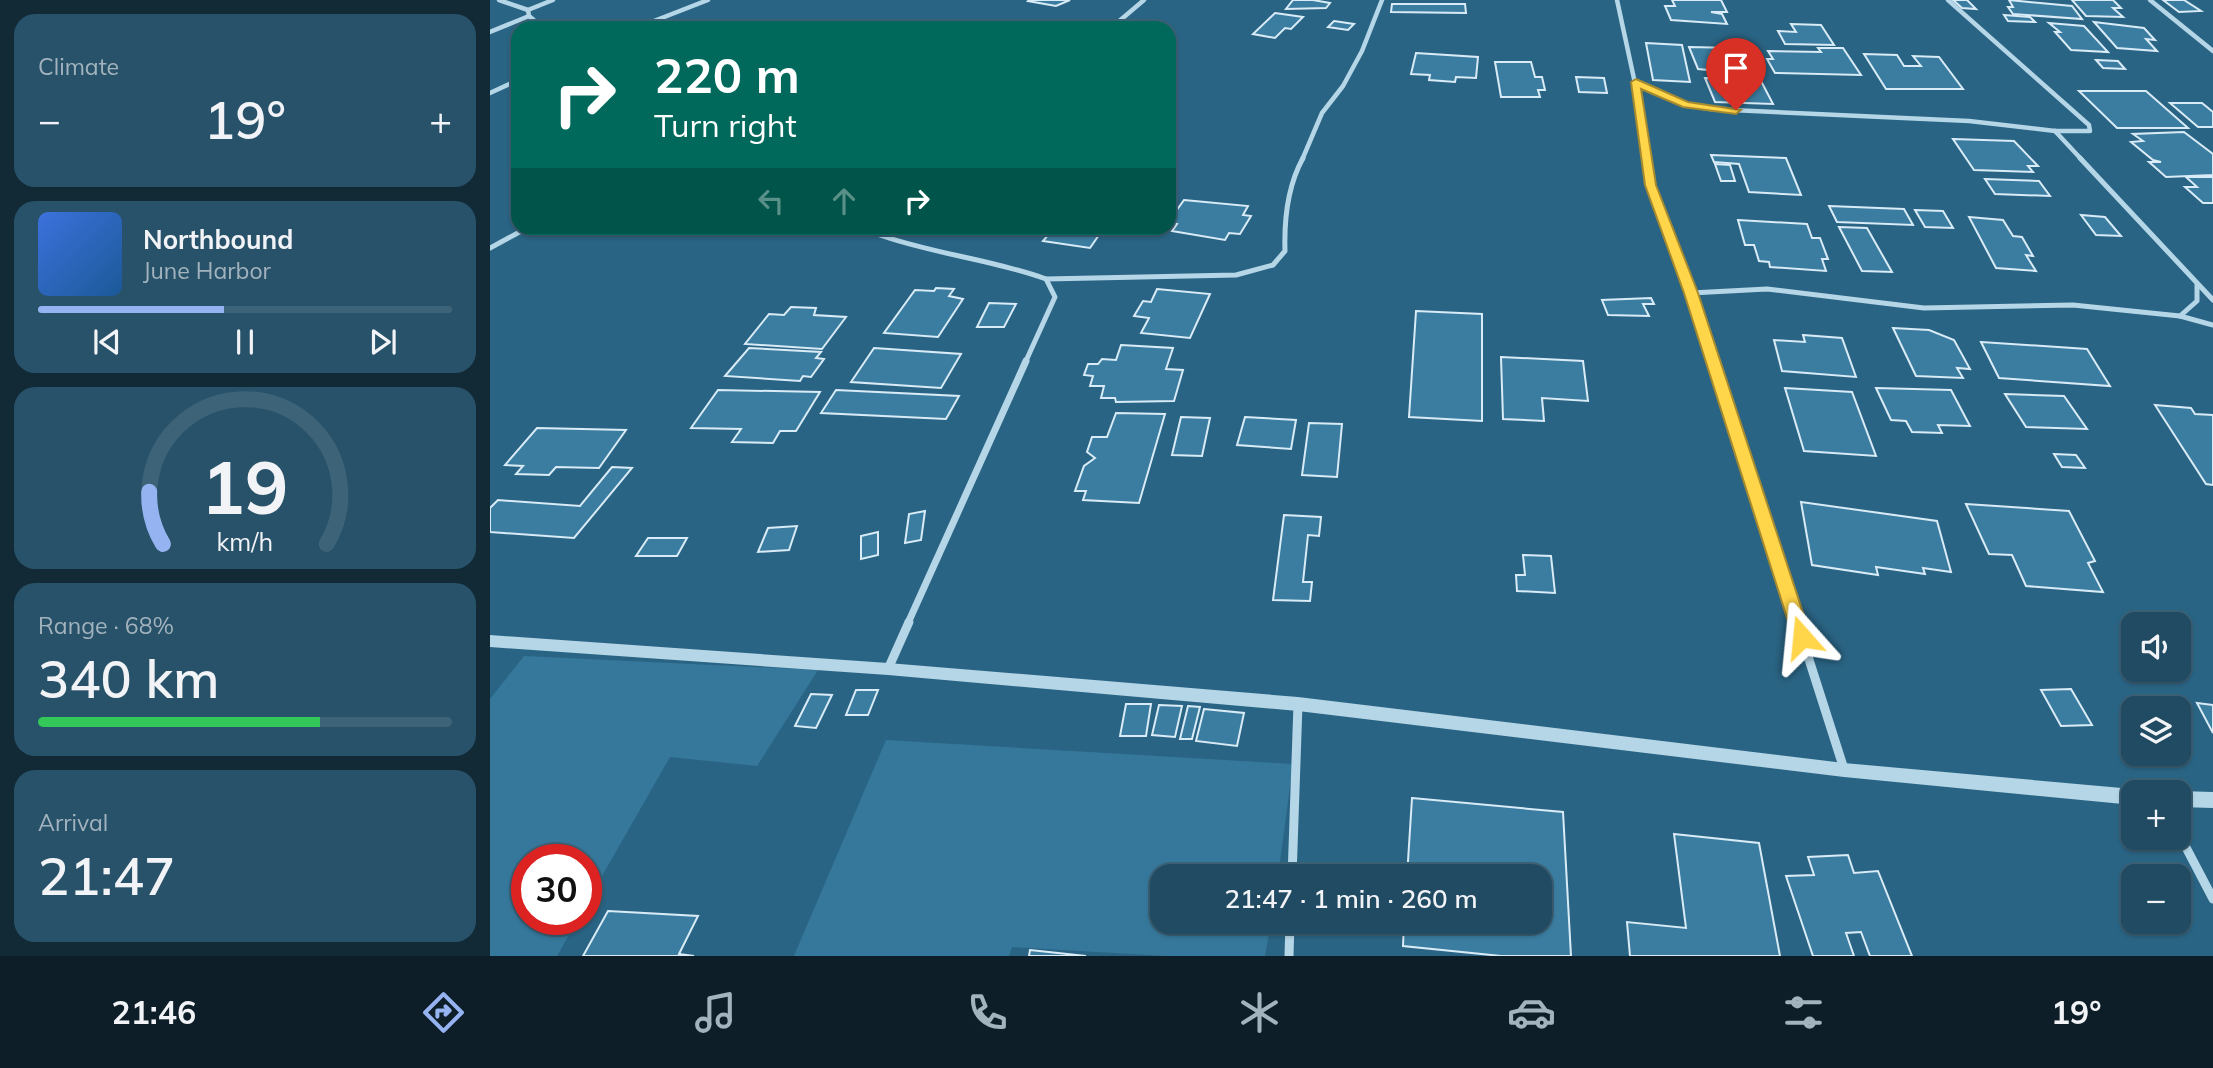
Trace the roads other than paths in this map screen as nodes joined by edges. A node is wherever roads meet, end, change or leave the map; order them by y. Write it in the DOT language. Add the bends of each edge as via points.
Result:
graph roads {
  1 [pos="499,0"];
  2 [pos="553,0"];
  3 [pos="708,0"];
  4 [pos="1144,0"];
  5 [pos="1382,0"];
  6 [pos="1616,0"];
  7 [pos="1948,0"];
  8 [pos="2150,0"];
  9 [pos="528,10"];
  10 [pos="529,16"];
  11 [pos="517,21"];
  12 [pos="535,21"];
  13 [pos="654,21"];
  14 [pos="1119,21"];
  15 [pos="511,23"];
  16 [pos="490,32"];
  17 [pos="2213,51"];
  18 [pos="1636,82"];
  19 [pos="511,83"];
  20 [pos="490,93"];
  21 [pos="2055,131"];
  22 [pos="514,235"];
  23 [pos="879,235"];
  24 [pos="490,248"];
  25 [pos="1046,279"];
  26 [pos="2196,284"];
  27 [pos="1691,293"];
  28 [pos="2213,300"];
  29 [pos="2180,316"];
  30 [pos="2213,325"];
  31 [pos="490,641"];
  32 [pos="888,669"];
  33 [pos="1298,704"];
  34 [pos="1844,770"];
  35 [pos="2121,796"];
  36 [pos="2191,799"];
  37 [pos="2213,800"];
  38 [pos="2187,850"];
  39 [pos="1292,864"];
  40 [pos="2213,899"];
  41 [pos="1290,934"];
  42 [pos="1289,956"];
  1 -- 9 [label="street"];
  2 -- 9 [label="street"];
  3 -- 13 [label="street"];
  4 -- 14 [label="street"];
  5 -- 25 [label="street" via="1362,51 1322,113 1292,178 1285,251 1273,265 1236,275"];
  6 -- 18 [label="street"];
  7 -- 21 [label="street" via="2091,131"];
  8 -- 17 [label="street"];
  9 -- 10 [label="street"];
  10 -- 11 [label="street"];
  10 -- 12 [label="street"];
  15 -- 16 [label="street"];
  18 -- 21 [label="street" via="1686,105 1710,109 1969,121"];
  18 -- 27 [label="street" via="1651,185"];
  19 -- 20 [label="street"];
  21 -- 26 [label="street"];
  22 -- 24 [label="street"];
  23 -- 25 [label="street"];
  25 -- 32 [label="street" via="1055,297"];
  26 -- 28 [label="street"];
  26 -- 29 [label="street" via="2197,301"];
  27 -- 29 [label="street" via="1767,289 1924,309 2073,305"];
  27 -- 34 [label="street"];
  29 -- 30 [label="street"];
  31 -- 32 [label="street"];
  32 -- 33 [label="street"];
  33 -- 34 [label="street"];
  33 -- 39 [label="street"];
  34 -- 35 [label="street"];
  36 -- 37 [label="street"];
  38 -- 40 [label="street"];
  41 -- 42 [label="street"];
}
